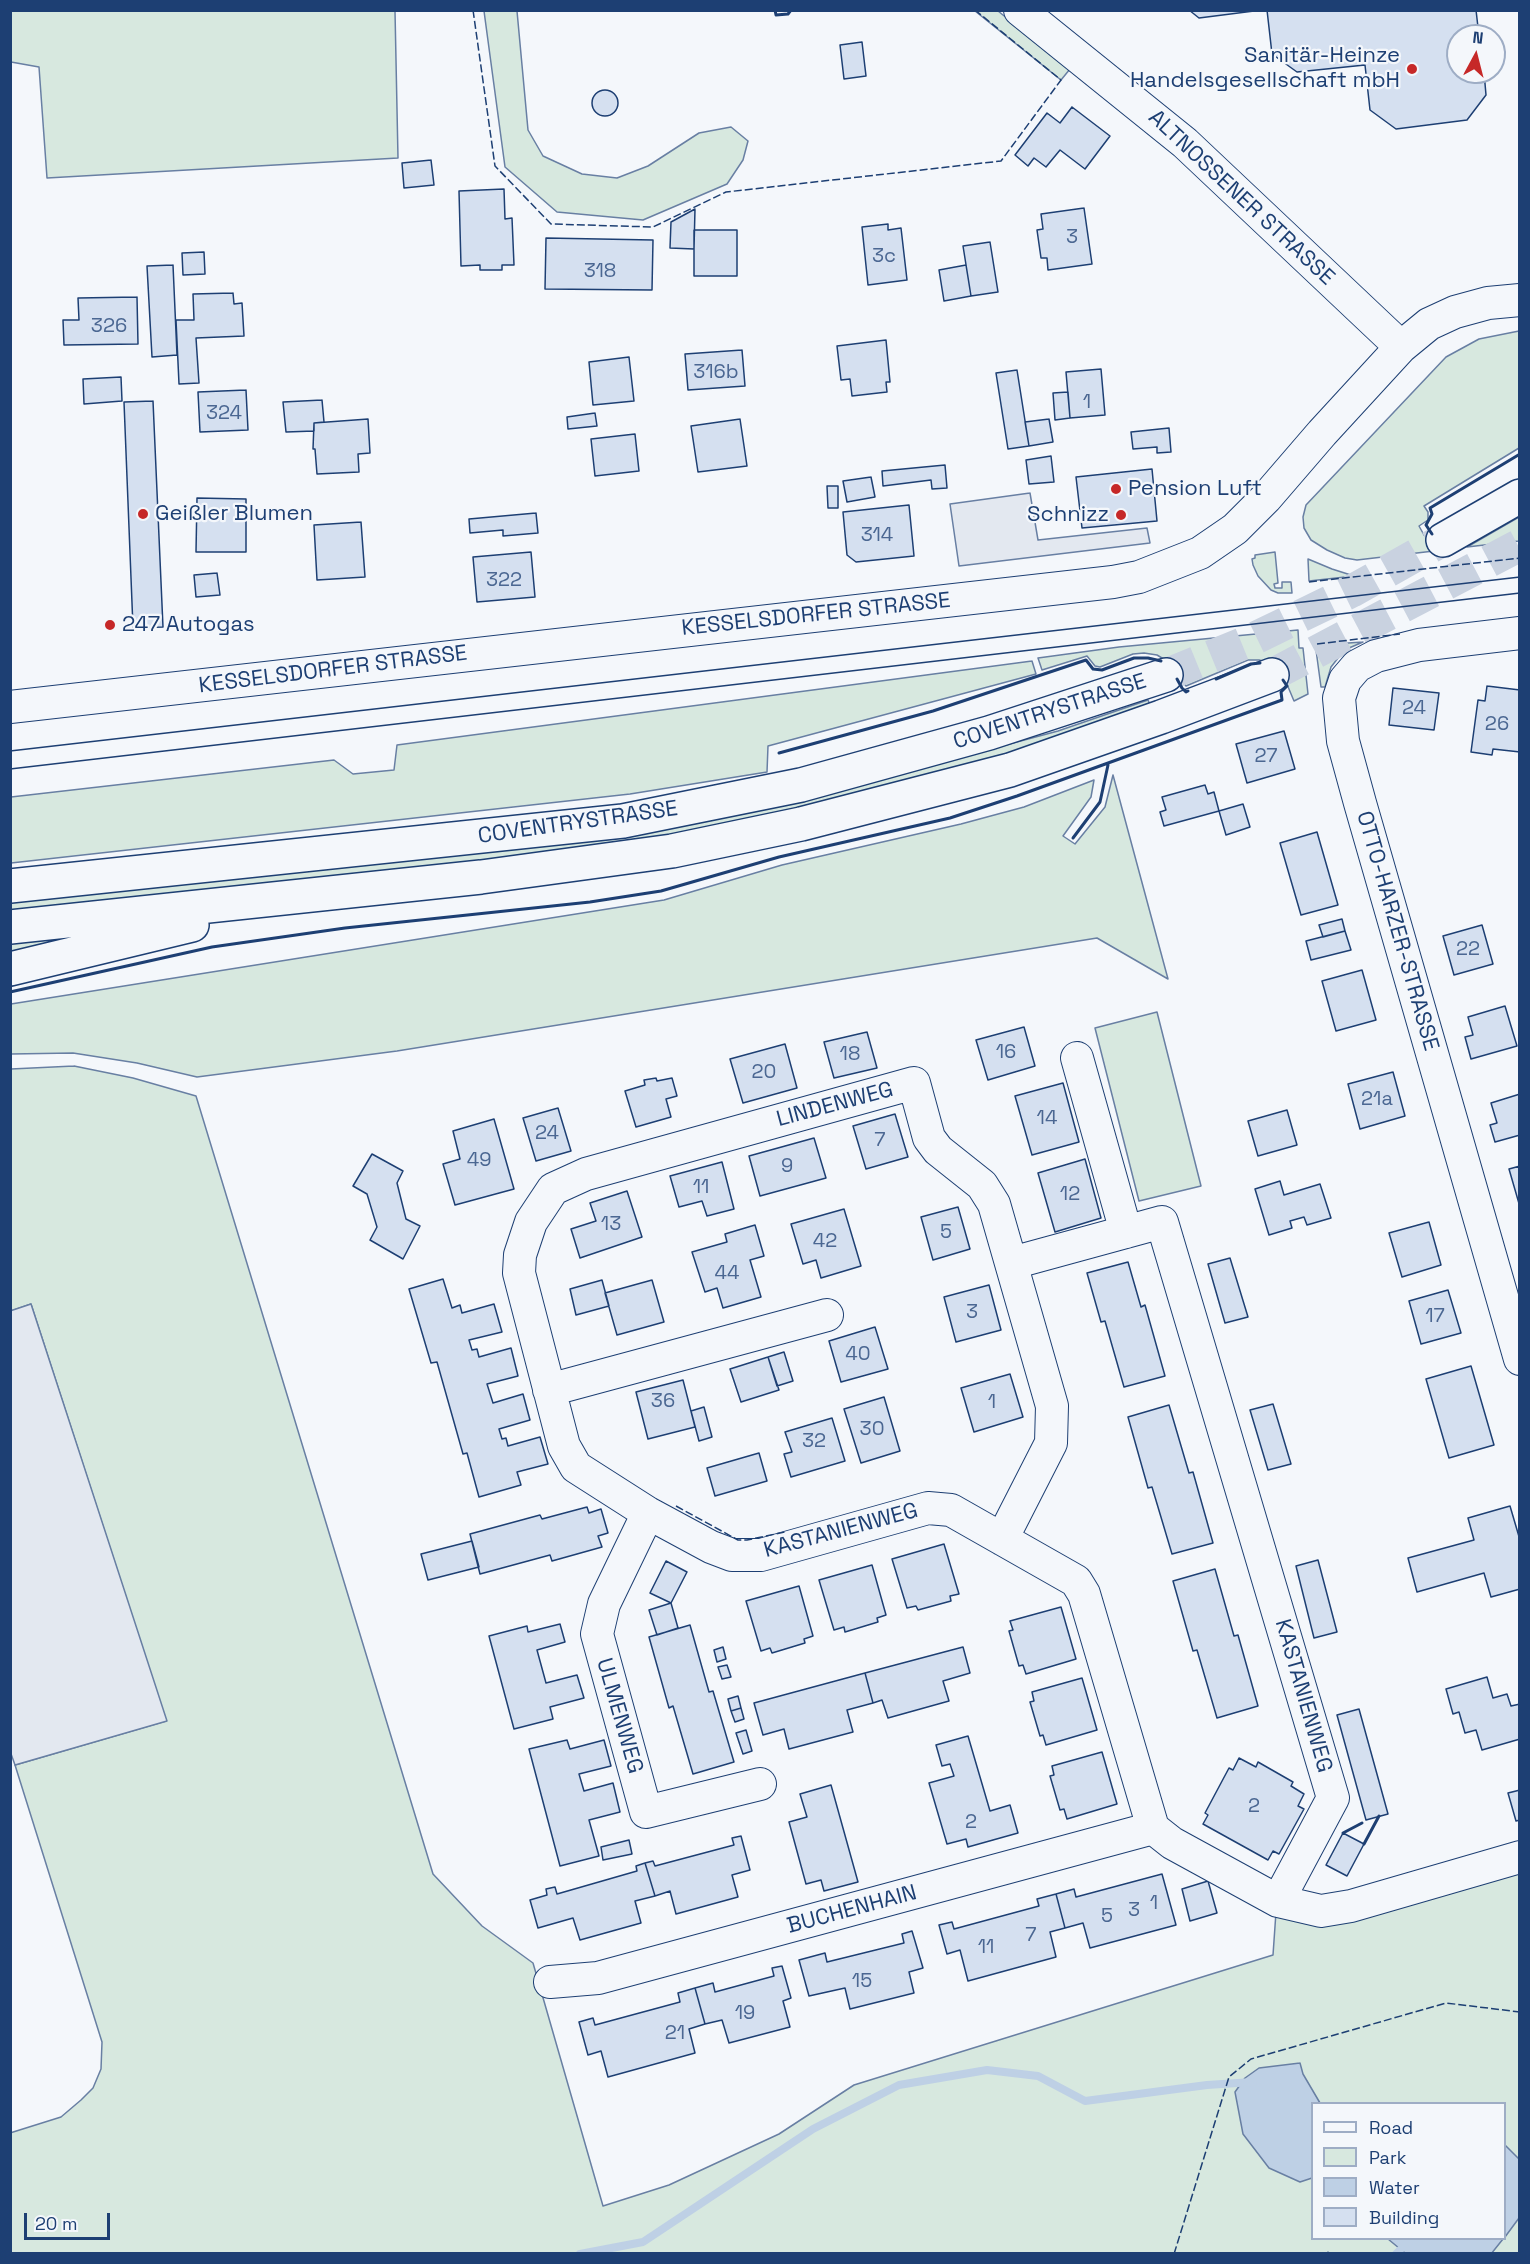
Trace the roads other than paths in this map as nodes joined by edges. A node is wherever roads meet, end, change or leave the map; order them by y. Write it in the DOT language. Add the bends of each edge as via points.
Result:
graph roads {
  1 [pos="1020,10"];
  2 [pos="1520,300"];
  3 [pos="1401,347"];
  4 [pos="1520,496"];
  5 [pos="1443,540"];
  6 [pos="1520,633"];
  7 [pos="1166,675"];
  8 [pos="1272,675"];
  9 [pos="10,707"];
  10 [pos="10,886"];
  11 [pos="282,900"];
  12 [pos="10,927"];
  13 [pos="10,969"];
  14 [pos="1077,1058"];
  15 [pos="553,1189"];
  16 [pos="1126,1232"];
  17 [pos="1012,1263"];
  18 [pos="827,1315"];
  19 [pos="1520,1359"];
  20 [pos="549,1390"];
  21 [pos="648,1513"];
  22 [pos="1002,1539"];
  23 [pos="760,1784"];
  24 [pos="1153,1828"];
  25 [pos="1520,1857"];
  26 [pos="1278,1901"];
  27 [pos="550,1982"];
  1 -- 3 [label="street, ALTNOSSENER STRASSE" via="1185,143"];
  2 -- 3 [label="street, KESSELSDORFER STRASSE" via="1455,312 1429,324"];
  3 -- 9 [label="street, KESSELSDORFER STRASSE" via="1234,529 1200,553 1138,577"];
  4 -- 5 [label="highway"];
  6 -- 19 [label="street, OTTO-HARZER-STRASSE" via="1419,645 1376,656 1357,666 1345,680 1339,698 1343,741"];
  7 -- 10 [label="highway, COVENTRYSTRASSE" via="989,733 801,785 623,821"];
  8 -- 11 [label="highway" via="1010,770 801,824 672,851 578,865"];
  11 -- 12 [label="highway"];
  11 -- 13 [label="highway"];
  14 -- 16 [label="street"];
  15 -- 17 [label="street, LINDENWEG" via="586,1174 914,1083 930,1138 938,1150 982,1185 994,1204"];
  15 -- 20 [label="street, KASTANIENWEG" via="531,1222 520,1255 519,1273"];
  16 -- 17 [label="street"];
  16 -- 26 [label="street, KASTANIENWEG" via="1162,1222 1333,1798"];
  17 -- 22 [label="street, LINDENWEG" via="1052,1406 1052,1443"];
  18 -- 20 [label="street"];
  20 -- 21 [label="street, KASTANIENWEG" via="564,1446 576,1467"];
  21 -- 22 [label="street, KASTANIENWEG" via="732,1555 761,1555 928,1508 951,1510"];
  21 -- 23 [label="street, ULMENWEG" via="604,1605 597,1634 646,1812"];
  22 -- 24 [label="street, KASTANIENWEG" via="1076,1581 1084,1594"];
  24 -- 26 [label="street" via="1172,1844"];
  24 -- 27 [label="street, BUCHENHAIN" via="598,1978"];
  25 -- 26 [label="street" via="1351,1906 1321,1911"];
}
